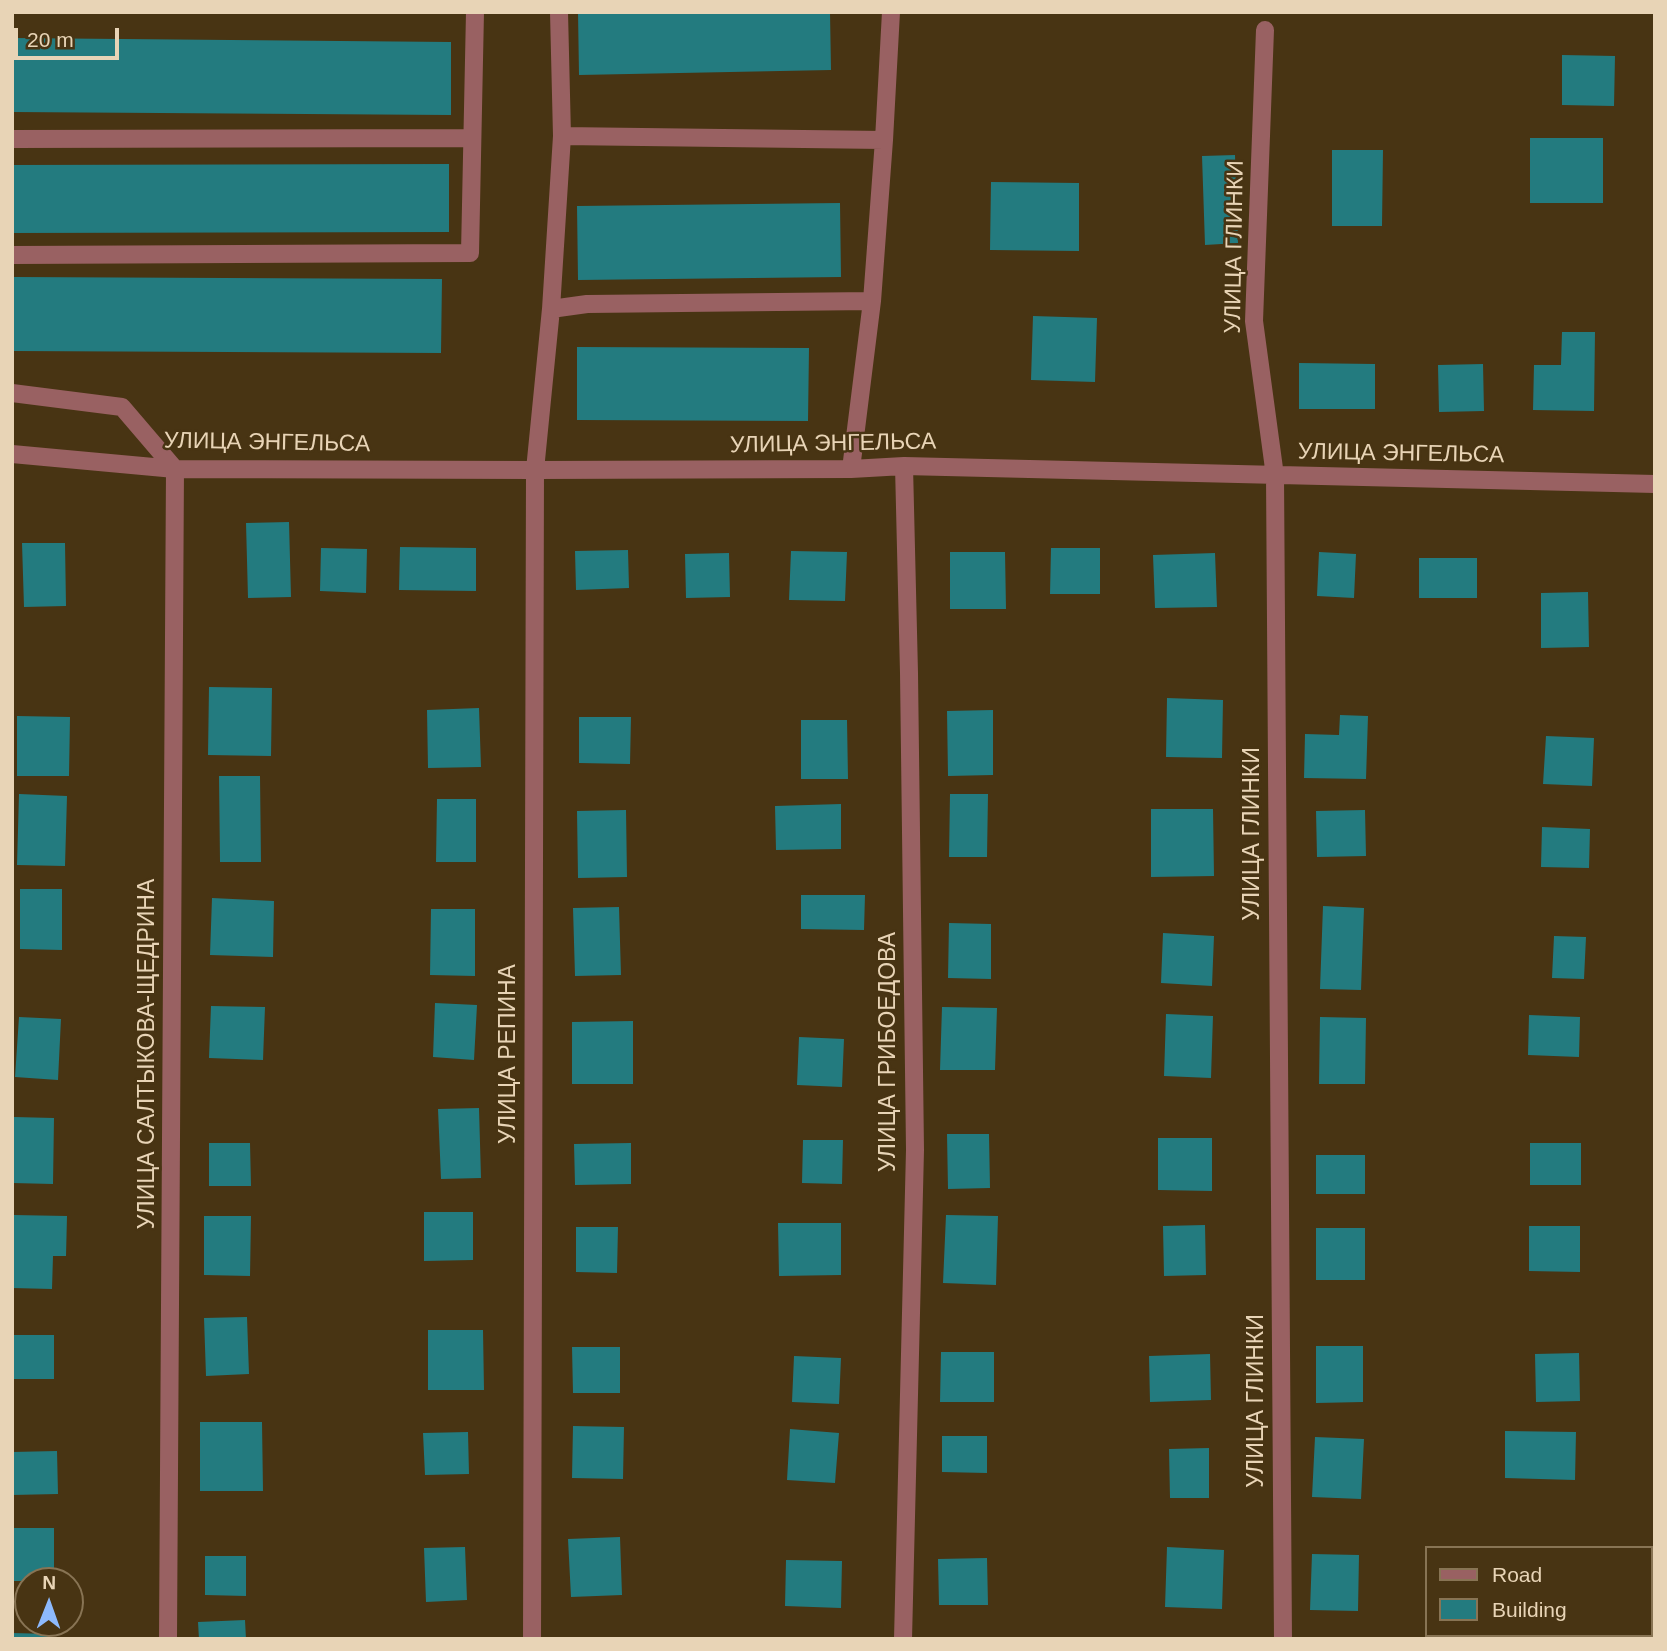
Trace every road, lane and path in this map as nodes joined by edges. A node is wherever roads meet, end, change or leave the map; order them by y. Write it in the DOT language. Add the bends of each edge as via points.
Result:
graph roads {
  1 [pos="475,12"];
  2 [pos="559,12"];
  3 [pos="891,12"];
  4 [pos="1265,30"];
  5 [pos="562,136"];
  6 [pos="471,138"];
  7 [pos="12,139"];
  8 [pos="884,140"];
  9 [pos="12,255"];
  10 [pos="872,301"];
  11 [pos="551,309"];
  12 [pos="12,393"];
  13 [pos="12,454"];
  14 [pos="904,466"];
  15 [pos="176,468"];
  16 [pos="851,469"];
  17 [pos="535,470"];
  18 [pos="1275,476"];
  19 [pos="1655,484"];
  20 [pos="168,1639"];
  21 [pos="532,1639"];
  22 [pos="903,1639"];
  23 [pos="1283,1639"];
  1 -- 6 [label="street"];
  2 -- 5 [label="street, УЛИЦА РЕПИНА"];
  3 -- 8 [label="street"];
  4 -- 18 [label="street, УЛИЦА ГЛИНКИ" via="1254,321"];
  5 -- 8 [label="street"];
  5 -- 11 [label="street, УЛИЦА РЕПИНА"];
  6 -- 7 [label="street"];
  6 -- 9 [label="street" via="470,253"];
  8 -- 10 [label="street"];
  10 -- 11 [label="street" via="587,304"];
  10 -- 16 [label="street"];
  11 -- 17 [label="street, УЛИЦА РЕПИНА"];
  12 -- 15 [label="street" via="122,407"];
  13 -- 15 [label="street, УЛИЦА ЭНГЕЛЬСА"];
  14 -- 16 [label="street, УЛИЦА ЭНГЕЛЬСА"];
  14 -- 18 [label="street, УЛИЦА ЭНГЕЛЬСА"];
  14 -- 22 [label="street, УЛИЦА ГРИБОЕДОВА" via="915,1150"];
  15 -- 17 [label="street, УЛИЦА ЭНГЕЛЬСА"];
  15 -- 20 [label="street, УЛИЦА САЛТЫКОВА-ЩЕДРИНА"];
  16 -- 17 [label="street, УЛИЦА ЭНГЕЛЬСА"];
  17 -- 21 [label="street, УЛИЦА РЕПИНА"];
  18 -- 19 [label="street, УЛИЦА ЭНГЕЛЬСА"];
  18 -- 23 [label="street, УЛИЦА ГЛИНКИ"];
}
